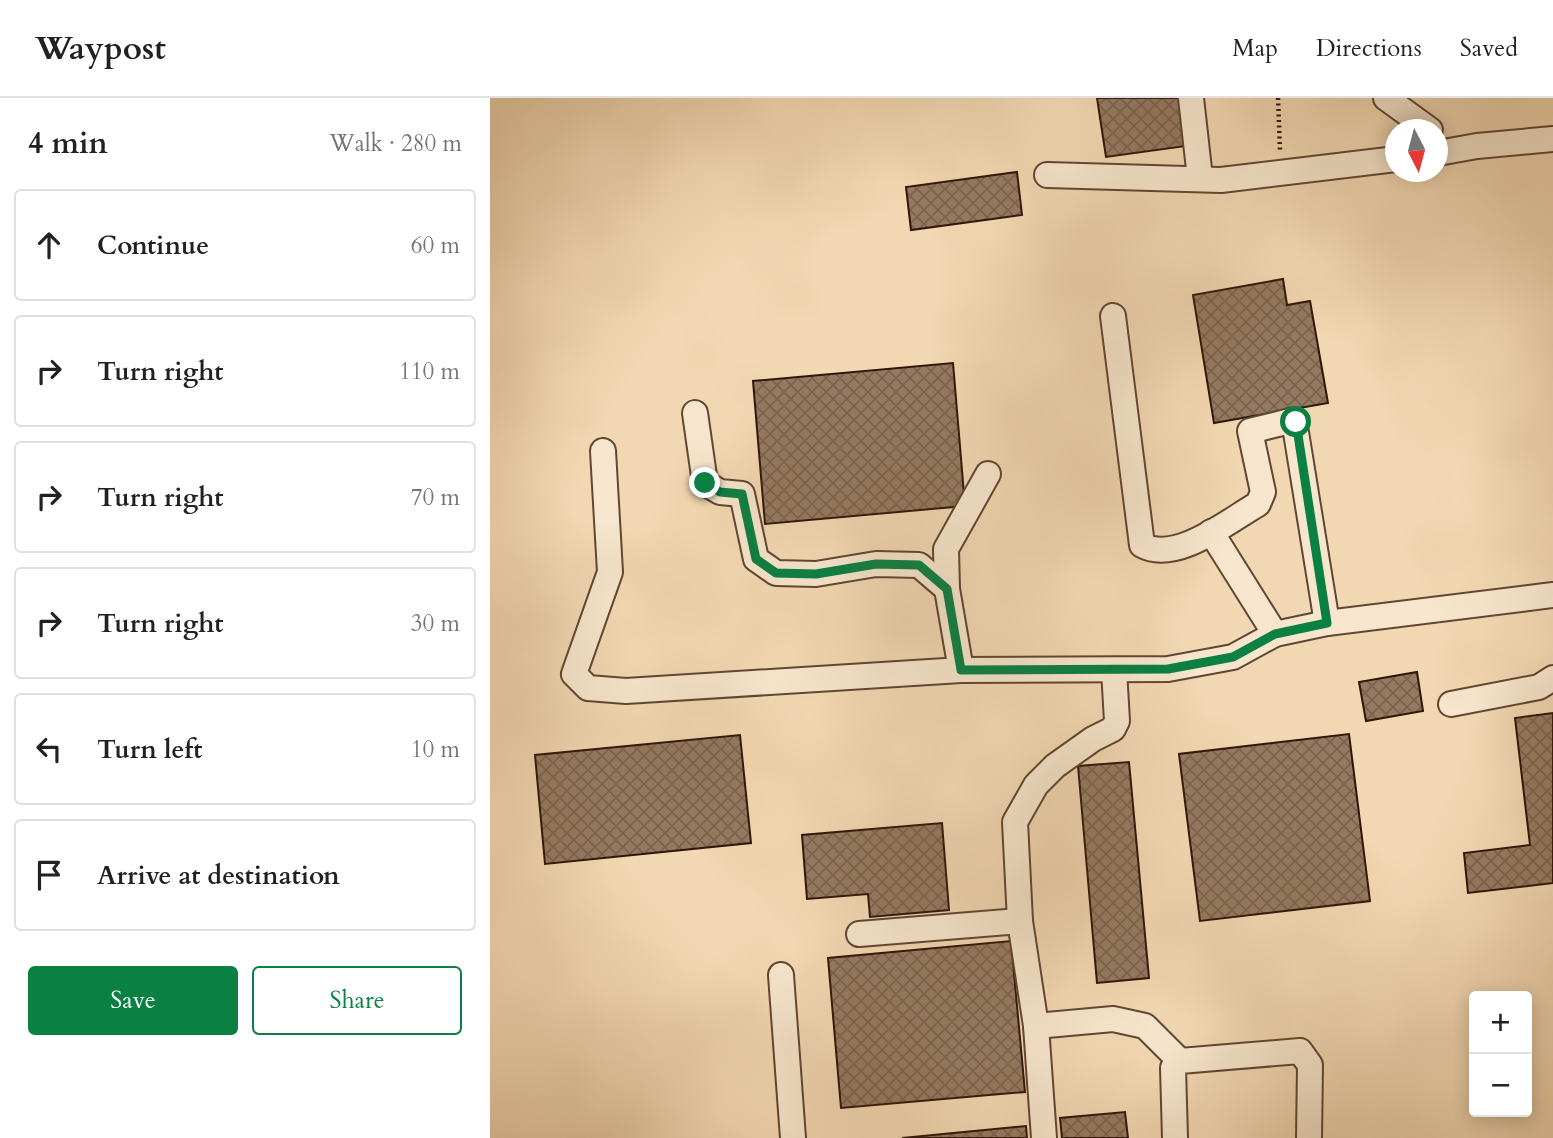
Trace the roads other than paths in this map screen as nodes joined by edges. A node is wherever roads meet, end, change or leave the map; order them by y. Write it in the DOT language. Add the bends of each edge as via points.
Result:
graph roads {
  1 [pos="1191,98"];
  2 [pos="1386,98"];
  3 [pos="1415,119"];
  4 [pos="1448,137"];
  5 [pos="1553,139"];
  6 [pos="1477,146"];
  7 [pos="1448,151"];
  8 [pos="1385,160"];
  9 [pos="1047,175"];
  10 [pos="1200,178"];
  11 [pos="1113,316"];
  12 [pos="695,413"];
  13 [pos="603,451"];
  14 [pos="988,474"];
  15 [pos="1211,531"];
  16 [pos="947,589"];
  17 [pos="1553,595"];
  18 [pos="1327,623"];
  19 [pos="1275,634"];
  20 [pos="961,670"];
  21 [pos="1114,670"];
  22 [pos="1553,678"];
  23 [pos="1451,704"];
  24 [pos="1020,921"];
  25 [pos="859,934"];
  26 [pos="781,975"];
  27 [pos="1037,1026"];
  28 [pos="1180,1061"];
  29 [pos="793,1138"];
  30 [pos="1044,1138"];
  31 [pos="1175,1138"];
  32 [pos="1309,1138"];
  1 -- 10 [label="street"];
  2 -- 3 [label="street"];
  4 -- 6 [label="street"];
  5 -- 6 [label="street"];
  6 -- 7 [label="street"];
  8 -- 10 [label="street" via="1220,180"];
  9 -- 10 [label="street"];
  11 -- 15 [label="street" via="1142,545 1153,551 1172,551"];
  12 -- 16 [label="street" via="705,483 720,492 742,494 756,559 776,573 919,565"];
  13 -- 20 [label="street" via="610,572 574,674 588,688 626,691"];
  14 -- 16 [label="street" via="946,549"];
  15 -- 18 [label="street" via="1263,497 1250,431 1296,422"];
  15 -- 19 [label="street"];
  16 -- 20 [label="street"];
  17 -- 18 [label="street"];
  18 -- 19 [label="street"];
  19 -- 21 [label="street" via="1233,657 1168,669"];
  20 -- 21 [label="street"];
  21 -- 24 [label="street" via="1117,721 1113,729 1055,766 1036,785 1015,822"];
  22 -- 23 [label="street" via="1539,687"];
  24 -- 25 [label="street"];
  24 -- 27 [label="street"];
  26 -- 29 [label="street"];
  27 -- 28 [label="street" via="1113,1018 1145,1026"];
  27 -- 30 [label="street"];
  28 -- 31 [label="street" via="1173,1068"];
  28 -- 32 [label="street" via="1300,1051 1310,1065"];
}
